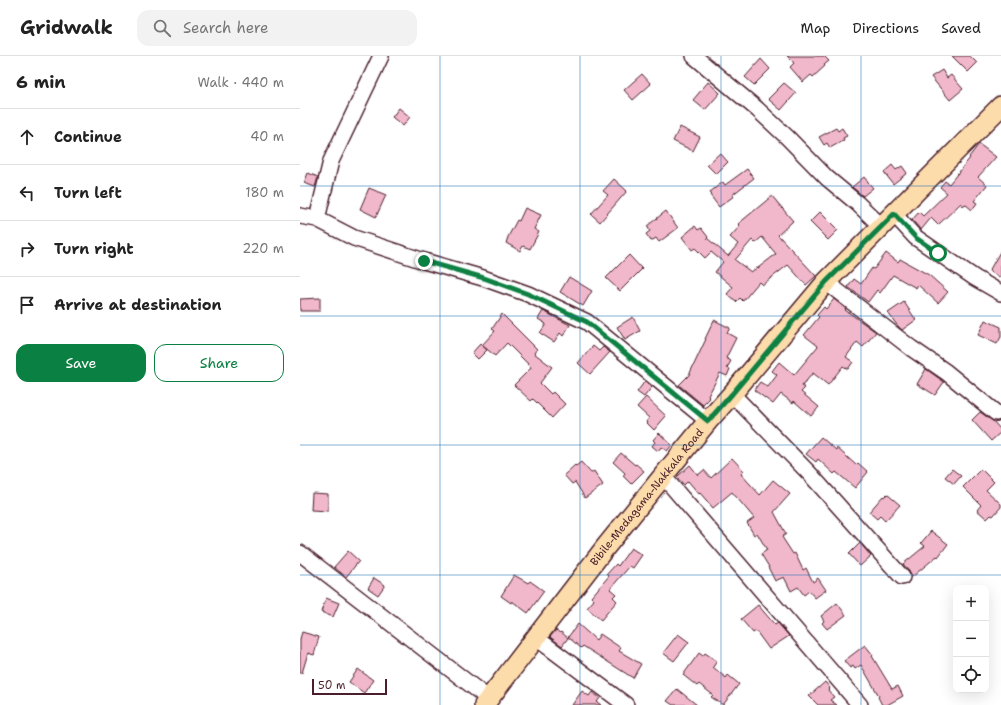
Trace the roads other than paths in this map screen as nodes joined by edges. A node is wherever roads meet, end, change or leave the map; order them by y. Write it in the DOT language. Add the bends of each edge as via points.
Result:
graph roads {
  1 [pos="381,56"];
  2 [pos="694,56"];
  3 [pos="1001,106"];
  4 [pos="300,216"];
  5 [pos="317,219"];
  6 [pos="887,220"];
  7 [pos="826,282"];
  8 [pos="1001,293"];
  9 [pos="732,394"];
  10 [pos="996,413"];
  11 [pos="708,421"];
  12 [pos="663,476"];
  13 [pos="300,553"];
  14 [pos="902,577"];
  15 [pos="535,637"];
  16 [pos="486,702"];
  17 [pos="626,705"];
  18 [pos="860,705"];
  1 -- 5 [label="lane" via="331,161"];
  2 -- 6 [label="lane" via="757,109 827,178 857,203"];
  3 -- 6 [label="main road, Bibile-Medagama-Nakkala Road"];
  4 -- 5 [label="lane"];
  5 -- 11 [label="lane" via="354,238 528,294 587,322"];
  6 -- 7 [label="main road, Bibile-Medagama-Nakkala Road"];
  6 -- 8 [label="lane"];
  7 -- 9 [label="main road, Bibile-Medagama-Nakkala Road"];
  7 -- 10 [label="lane"];
  9 -- 11 [label="main road, Bibile-Medagama-Nakkala Road"];
  9 -- 14 [label="lane" via="809,472"];
  11 -- 12 [label="main road, Bibile-Medagama-Nakkala Road"];
  12 -- 15 [label="main road, Bibile-Medagama-Nakkala Road"];
  12 -- 18 [label="lane"];
  13 -- 16 [label="lane"];
  15 -- 16 [label="main road, Bibile-Medagama-Nakkala Road"];
  15 -- 17 [label="lane"];
}
